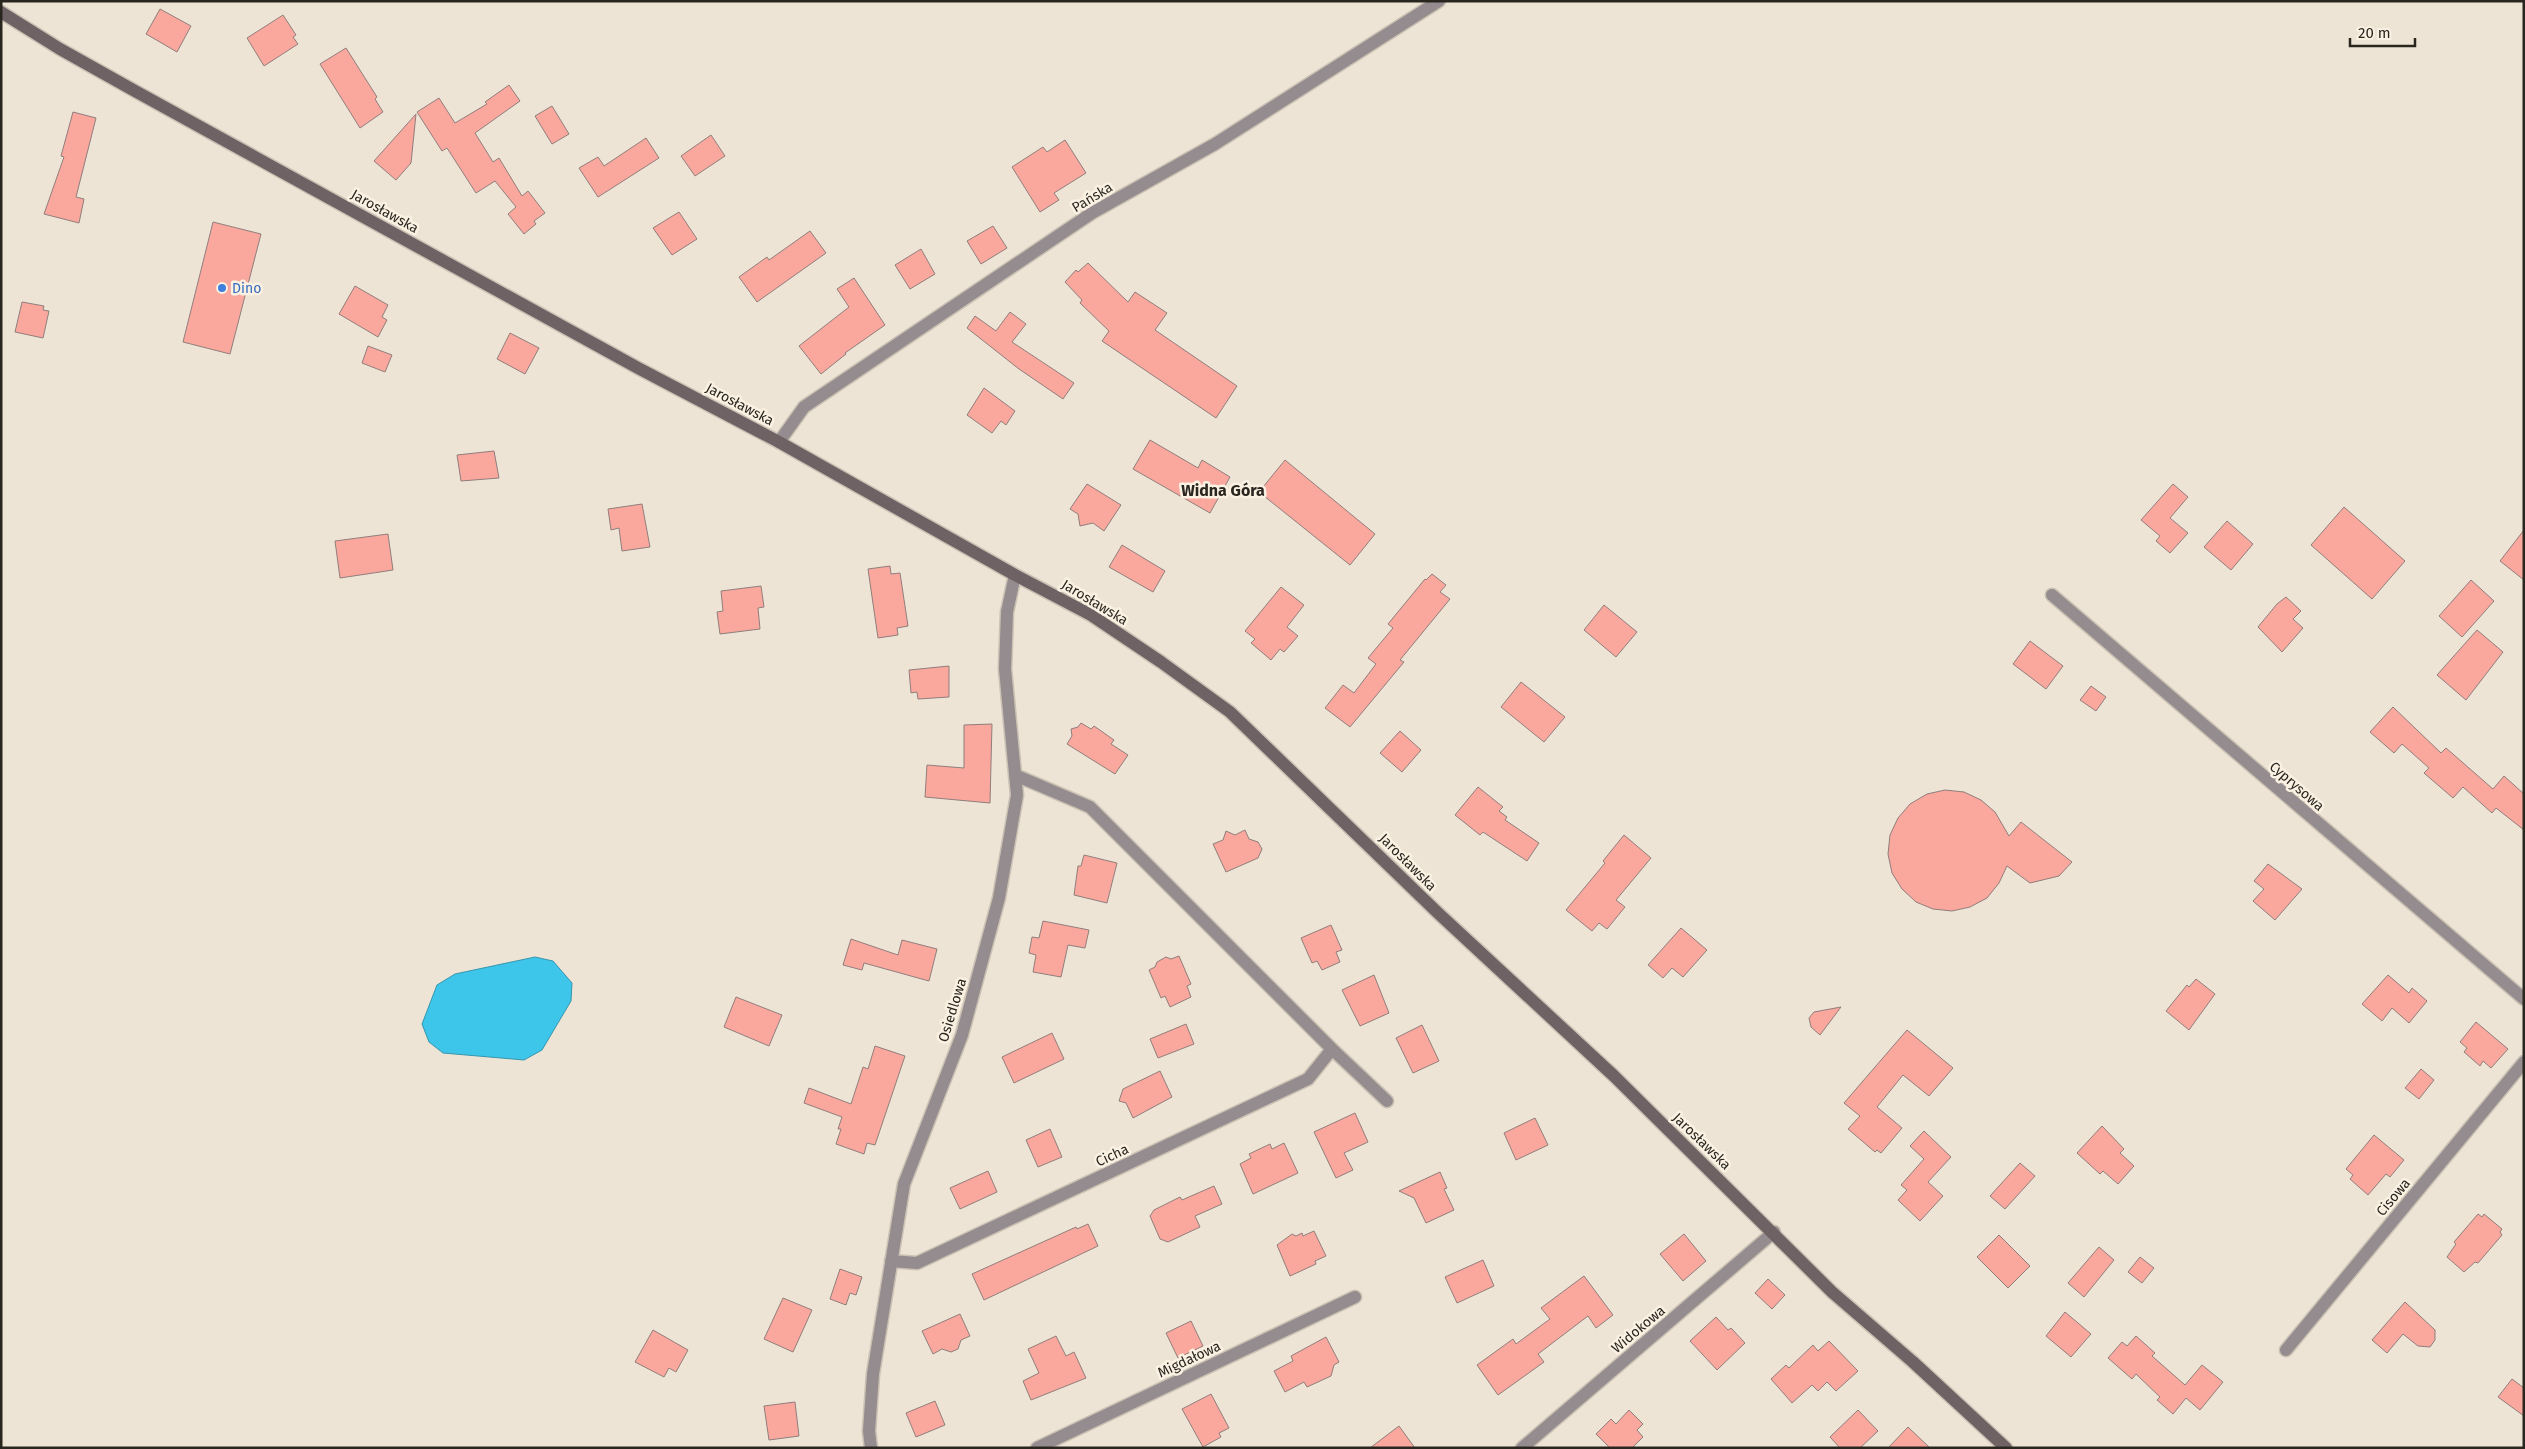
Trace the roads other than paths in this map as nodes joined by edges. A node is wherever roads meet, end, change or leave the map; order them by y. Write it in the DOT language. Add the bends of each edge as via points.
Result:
graph roads {
  1 [pos="1439,1"];
  2 [pos="1,12"];
  3 [pos="779,442"];
  4 [pos="1015,575"];
  5 [pos="2052,595"];
  6 [pos="1015,776"];
  7 [pos="2524,999"];
  8 [pos="1332,1049"];
  9 [pos="2524,1062"];
  10 [pos="1387,1101"];
  11 [pos="1774,1232"];
  12 [pos="891,1261"];
  13 [pos="1355,1296"];
  14 [pos="2286,1350"];
  15 [pos="871,1448"];
  16 [pos="1036,1448"];
  17 [pos="1522,1448"];
  18 [pos="2006,1448"];
  1 -- 3 [label="street, Pańska" via="1215,144 1092,213 804,407"];
  2 -- 3 [label="main road, Jarosławska" via="60,49"];
  3 -- 4 [label="main road, Jarosławska"];
  4 -- 6 [label="street, Osiedlowa" via="1007,612 1005,669"];
  4 -- 11 [label="main road, Jarosławska" via="1092,615 1230,712"];
  5 -- 7 [label="street, Cyprysowa"];
  6 -- 8 [label="street" via="1090,807"];
  6 -- 12 [label="street, Osiedlowa" via="1017,795 1000,898 962,1035 904,1184"];
  8 -- 10 [label="street"];
  8 -- 12 [label="street, Cicha" via="1308,1078 917,1263"];
  9 -- 14 [label="street, Cisowa"];
  11 -- 17 [label="street, Widokowa"];
  11 -- 18 [label="main road, Jarosławska" via="1832,1292"];
  12 -- 15 [label="street, Osiedlowa" via="873,1374"];
  13 -- 16 [label="street, Migdałowa"];
}
